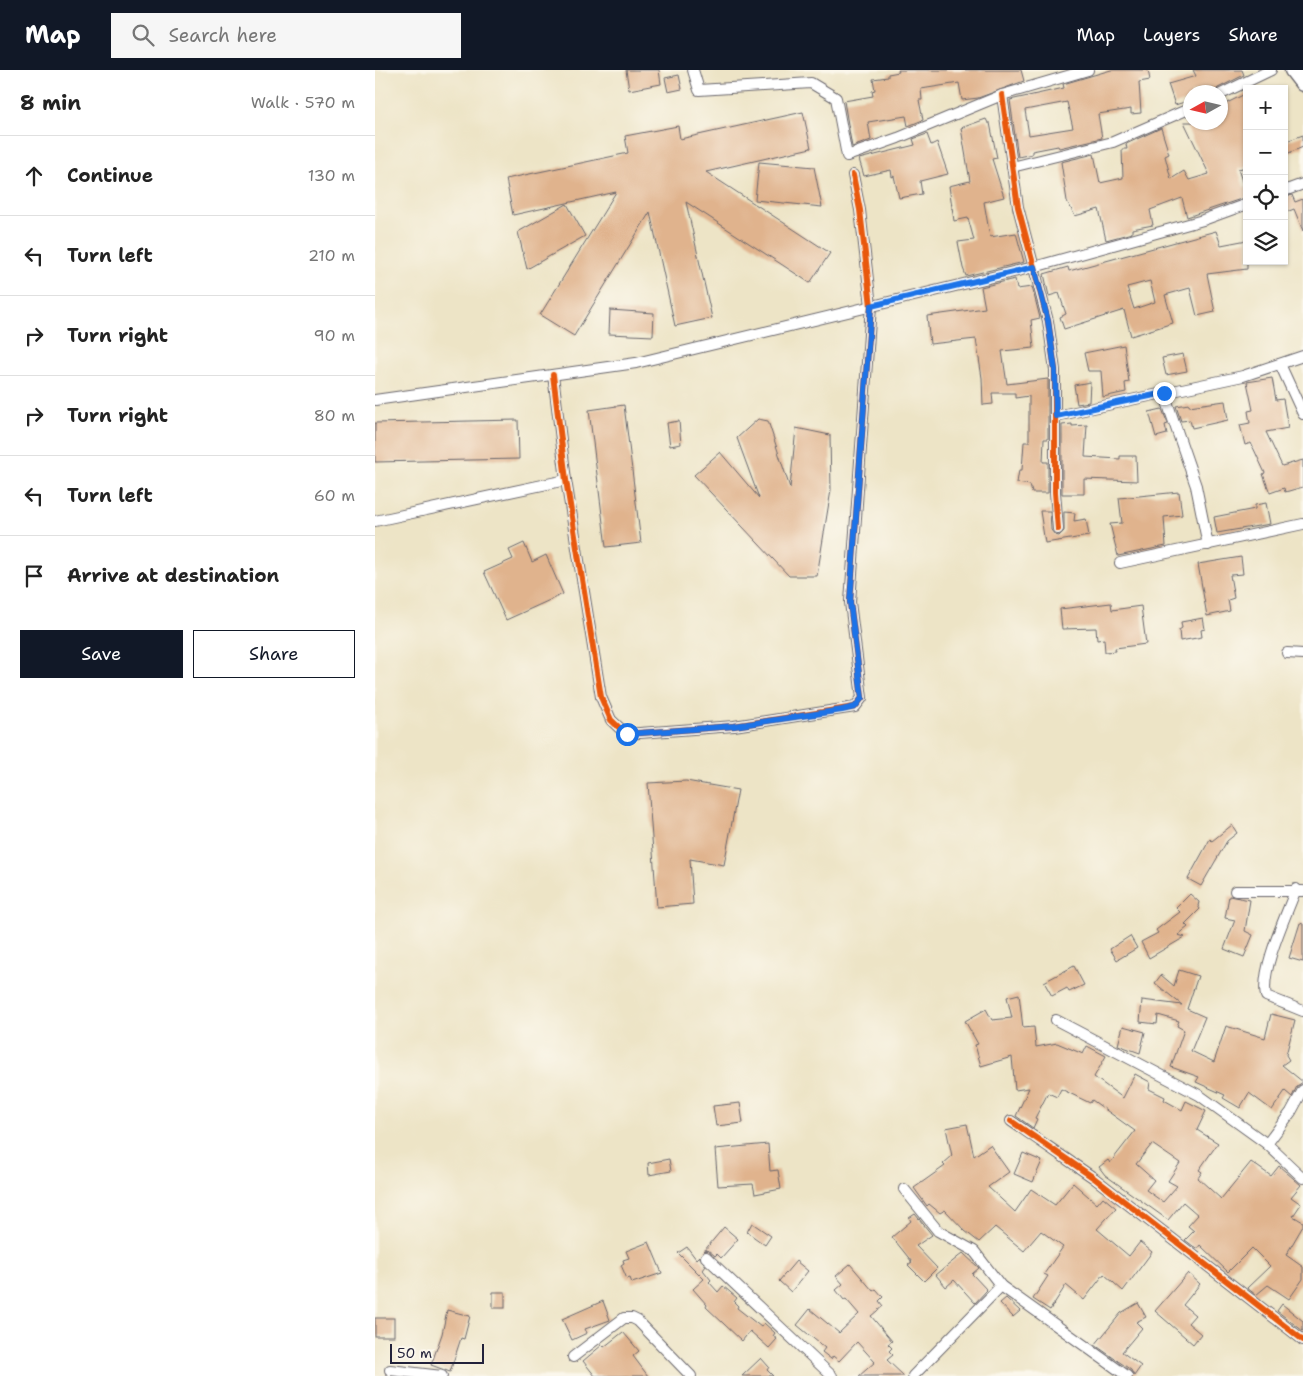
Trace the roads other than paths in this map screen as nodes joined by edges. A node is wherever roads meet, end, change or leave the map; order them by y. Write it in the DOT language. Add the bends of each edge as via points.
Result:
graph roads {
  1 [pos="693,70"];
  2 [pos="1088,70"];
  3 [pos="1271,70"];
  4 [pos="1293,70"];
  5 [pos="1303,83"];
  6 [pos="1228,91"];
  7 [pos="1002,95"];
  8 [pos="1183,111"];
  9 [pos="1012,167"];
  10 [pos="853,175"];
  11 [pos="1303,184"];
  12 [pos="1288,190"];
  13 [pos="1243,205"];
  14 [pos="1034,267"];
  15 [pos="871,306"];
  16 [pos="1303,356"];
  17 [pos="1280,364"];
  18 [pos="553,375"];
  19 [pos="1164,393"];
  20 [pos="375,400"];
  21 [pos="1303,414"];
  22 [pos="1056,416"];
  23 [pos="565,480"];
  24 [pos="375,521"];
  25 [pos="1303,524"];
  26 [pos="1058,529"];
  27 [pos="1208,545"];
  28 [pos="1119,563"];
  29 [pos="1287,653"];
  30 [pos="1303,654"];
  31 [pos="1299,890"];
  32 [pos="1235,891"];
  33 [pos="1303,1011"];
  34 [pos="1056,1020"];
  35 [pos="1303,1090"];
  36 [pos="1011,1121"];
  37 [pos="1267,1144"];
  38 [pos="1303,1178"];
  39 [pos="904,1189"];
  40 [pos="706,1258"];
  41 [pos="1001,1286"];
  42 [pos="1303,1340"];
  43 [pos="573,1356"];
  44 [pos="390,1370"];
  45 [pos="917,1375"];
  46 [pos="442,1376"];
  47 [pos="691,1376"];
  48 [pos="832,1376"];
  49 [pos="1127,1376"];
  1 -- 7 [label="street" via="699,90 811,83 836,98 847,156"];
  2 -- 7 [label="street"];
  3 -- 6 [label="street"];
  4 -- 5 [label="highway"];
  7 -- 9 [label="street"];
  8 -- 9 [label="street" via="1113,142"];
  9 -- 14 [label="street" via="1022,225"];
  10 -- 15 [label="street"];
  11 -- 12 [label="street"];
  13 -- 14 [label="street" via="1203,220"];
  14 -- 15 [label="street"];
  14 -- 22 [label="street" via="1048,321 1055,370"];
  15 -- 18 [label="street" via="636,363"];
  15 -- 23 [label="street" via="850,602 862,698 855,707 734,726 627,734 611,720 601,697"];
  16 -- 17 [label="street"];
  17 -- 19 [label="street" via="1243,376"];
  17 -- 21 [label="street"];
  18 -- 20 [label="street"];
  18 -- 23 [label="street"];
  19 -- 22 [label="street"];
  19 -- 27 [label="street" via="1196,486"];
  22 -- 26 [label="street"];
  23 -- 24 [label="street"];
  25 -- 27 [label="street"];
  27 -- 28 [label="street"];
  29 -- 30 [label="street"];
  31 -- 32 [label="street"];
  31 -- 33 [label="street" via="1263,986 1266,996"];
  34 -- 37 [label="street" via="1199,1095"];
  35 -- 37 [label="street"];
  36 -- 42 [label="street" via="1094,1178"];
  37 -- 38 [label="street"];
  39 -- 41 [label="street" via="938,1231 974,1251"];
  40 -- 48 [label="street"];
  41 -- 45 [label="street"];
  41 -- 49 [label="street"];
  43 -- 47 [label="street" via="624,1318 632,1318"];
  44 -- 46 [label="street"];
}
